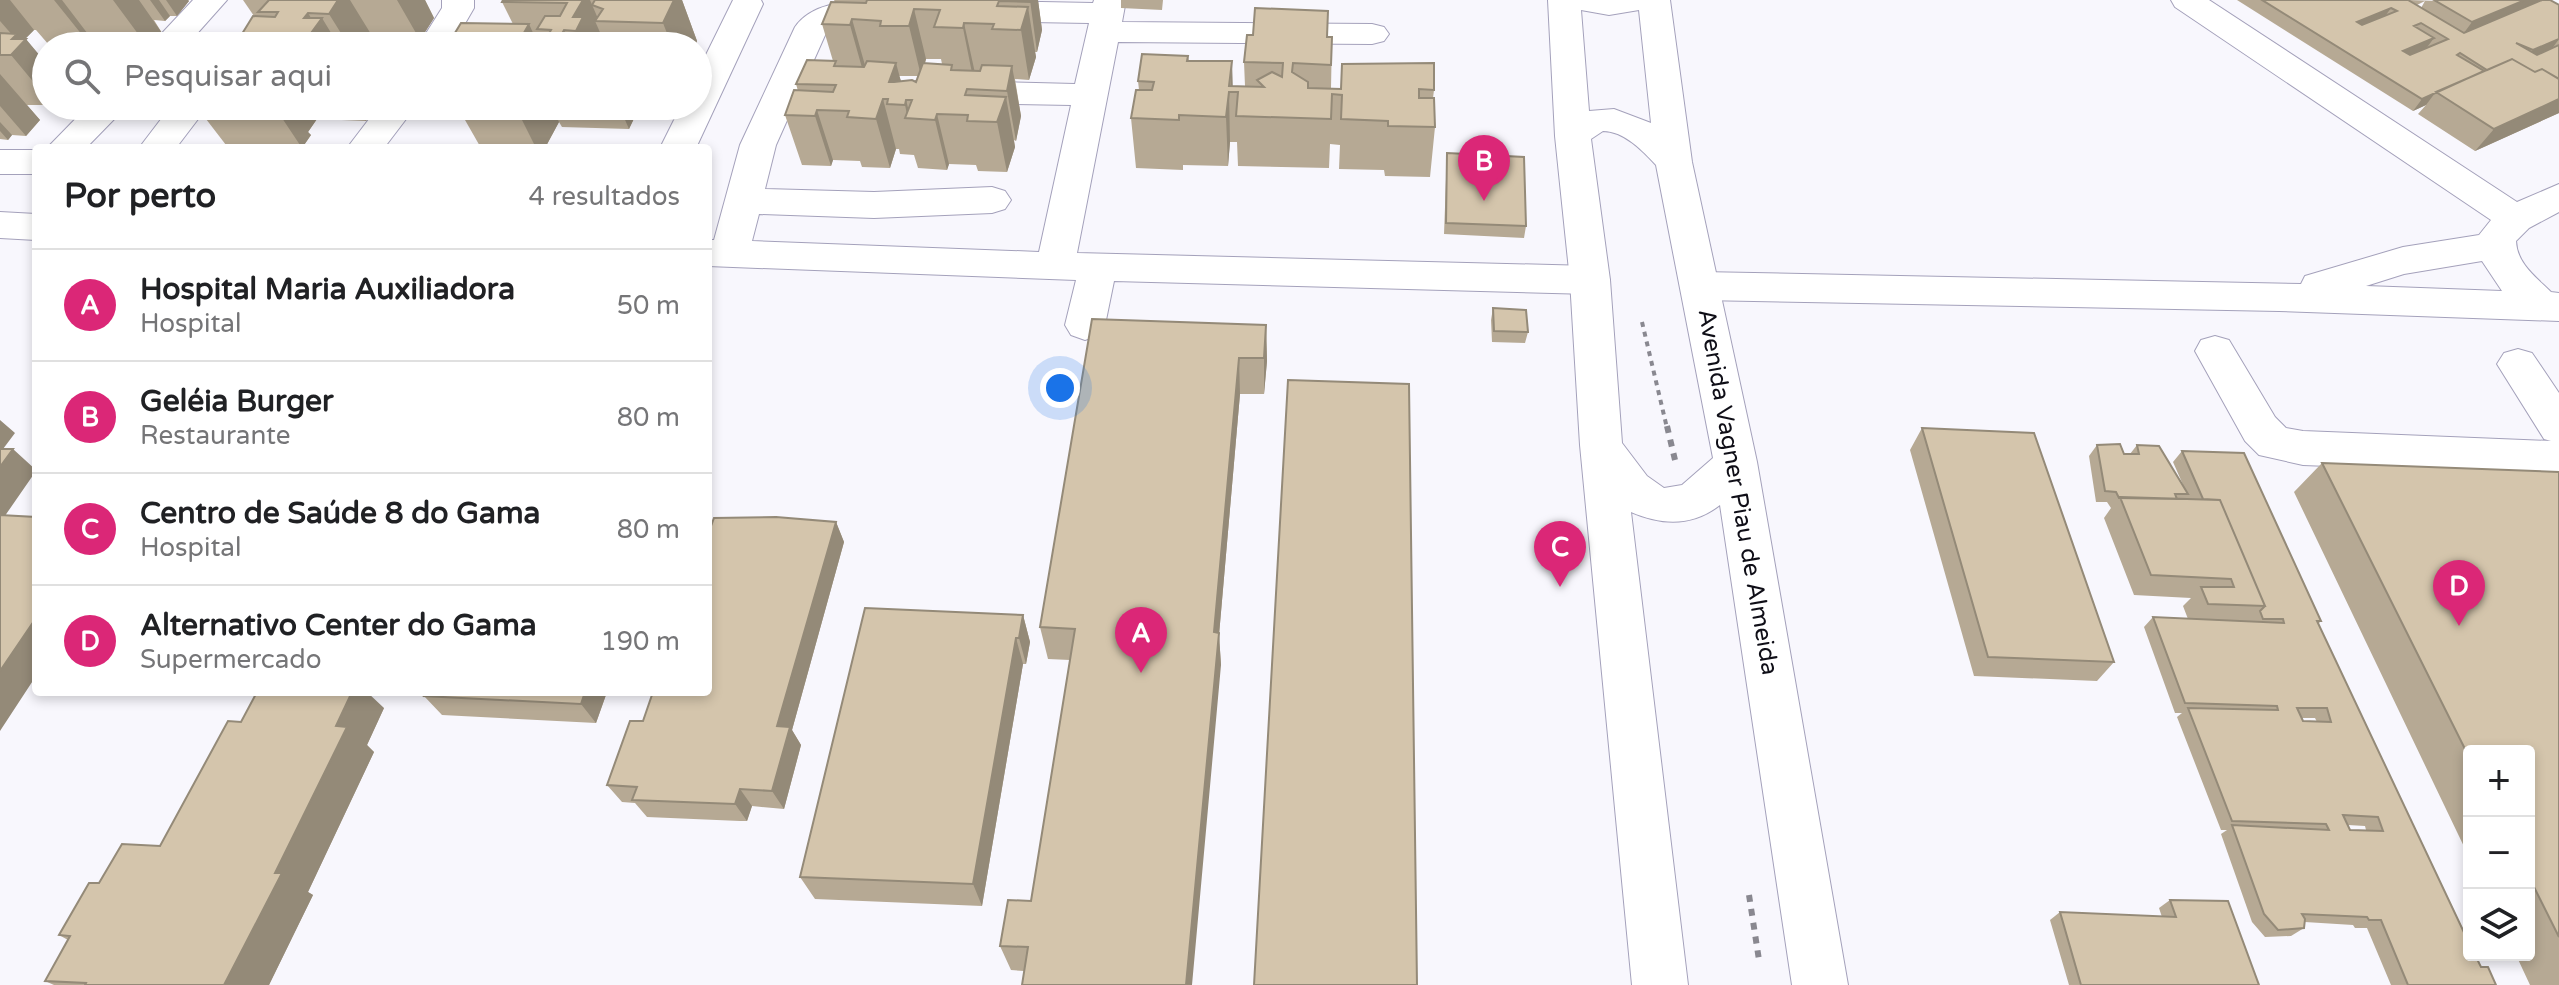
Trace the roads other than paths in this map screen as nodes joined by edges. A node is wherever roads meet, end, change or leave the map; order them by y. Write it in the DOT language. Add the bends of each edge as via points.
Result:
graph roads {
  1 [pos="211,0"];
  2 [pos="458,0"];
  3 [pos="1564,0"];
  4 [pos="1583,0"];
  5 [pos="1635,0"];
  6 [pos="1654,0"];
  7 [pos="2187,0"];
  8 [pos="747,4"];
  9 [pos="1107,15"];
  10 [pos="180,32"];
  11 [pos="443,32"];
  12 [pos="1372,34"];
  13 [pos="712,77"];
  14 [pos="921,91"];
  15 [pos="1091,95"];
  16 [pos="94,120"];
  17 [pos="179,120"];
  18 [pos="387,120"];
  19 [pos="691,120"];
  20 [pos="1573,136"];
  21 [pos="69,144"];
  22 [pos="160,144"];
  23 [pos="368,144"];
  24 [pos="680,144"];
  25 [pos="0,162"];
  26 [pos="32,162"];
  27 [pos="1674,162"];
  28 [pos="992,200"];
  29 [pos="742,203"];
  30 [pos="2534,218"];
  31 [pos="0,225"];
  32 [pos="32,227"];
  33 [pos="719,253"];
  34 [pos="1055,266"];
  35 [pos="1098,267"];
  36 [pos="1590,280"];
  37 [pos="1701,286"];
  38 [pos="2279,297"];
  39 [pos="2550,306"];
  40 [pos="1085,325"];
  41 [pos="2215,351"];
  42 [pos="2518,364"];
  43 [pos="2559,427"];
  44 [pos="1601,445"];
  45 [pos="2559,458"];
  46 [pos="1735,462"];
  47 [pos="1660,985"];
  48 [pos="1820,985"];
  1 -- 10 [label="street"];
  2 -- 11 [label="street"];
  3 -- 20 [label="street"];
  4 -- 5 [label="street" via="1602,6"];
  6 -- 27 [label="street, Avenida Vagner Piau de Almeida"];
  7 -- 30 [label="street"];
  8 -- 13 [label="street"];
  9 -- 12 [label="street"];
  9 -- 15 [label="street"];
  9 -- 29 [label="street" via="854,10 818,22 812,27 798,88 758,145"];
  14 -- 15 [label="street"];
  15 -- 34 [label="street"];
  16 -- 21 [label="street"];
  17 -- 22 [label="street"];
  18 -- 23 [label="street"];
  19 -- 24 [label="street"];
  20 -- 27 [label="street" via="1593,121 1633,125"];
  20 -- 36 [label="street"];
  25 -- 26 [label="street"];
  27 -- 37 [label="street, Avenida Vagner Piau de Almeida"];
  28 -- 29 [label="street"];
  29 -- 33 [label="street"];
  30 -- 38 [label="street"];
  30 -- 39 [label="street" via="2508,272"];
  31 -- 32 [label="street"];
  33 -- 34 [label="street"];
  34 -- 35 [label="street"];
  35 -- 36 [label="street"];
  35 -- 40 [label="street"];
  36 -- 44 [label="street"];
  37 -- 38 [label="street"];
  37 -- 46 [label="street, Avenida Vagner Piau de Almeida"];
  38 -- 39 [label="street"];
  41 -- 45 [label="street" via="2260,429 2274,443"];
  42 -- 43 [label="street"];
  44 -- 46 [label="street" via="1631,490 1665,505 1686,506 1698,499 1716,487"];
  44 -- 47 [label="street"];
  46 -- 48 [label="street, Avenida Vagner Piau de Almeida"];
}
